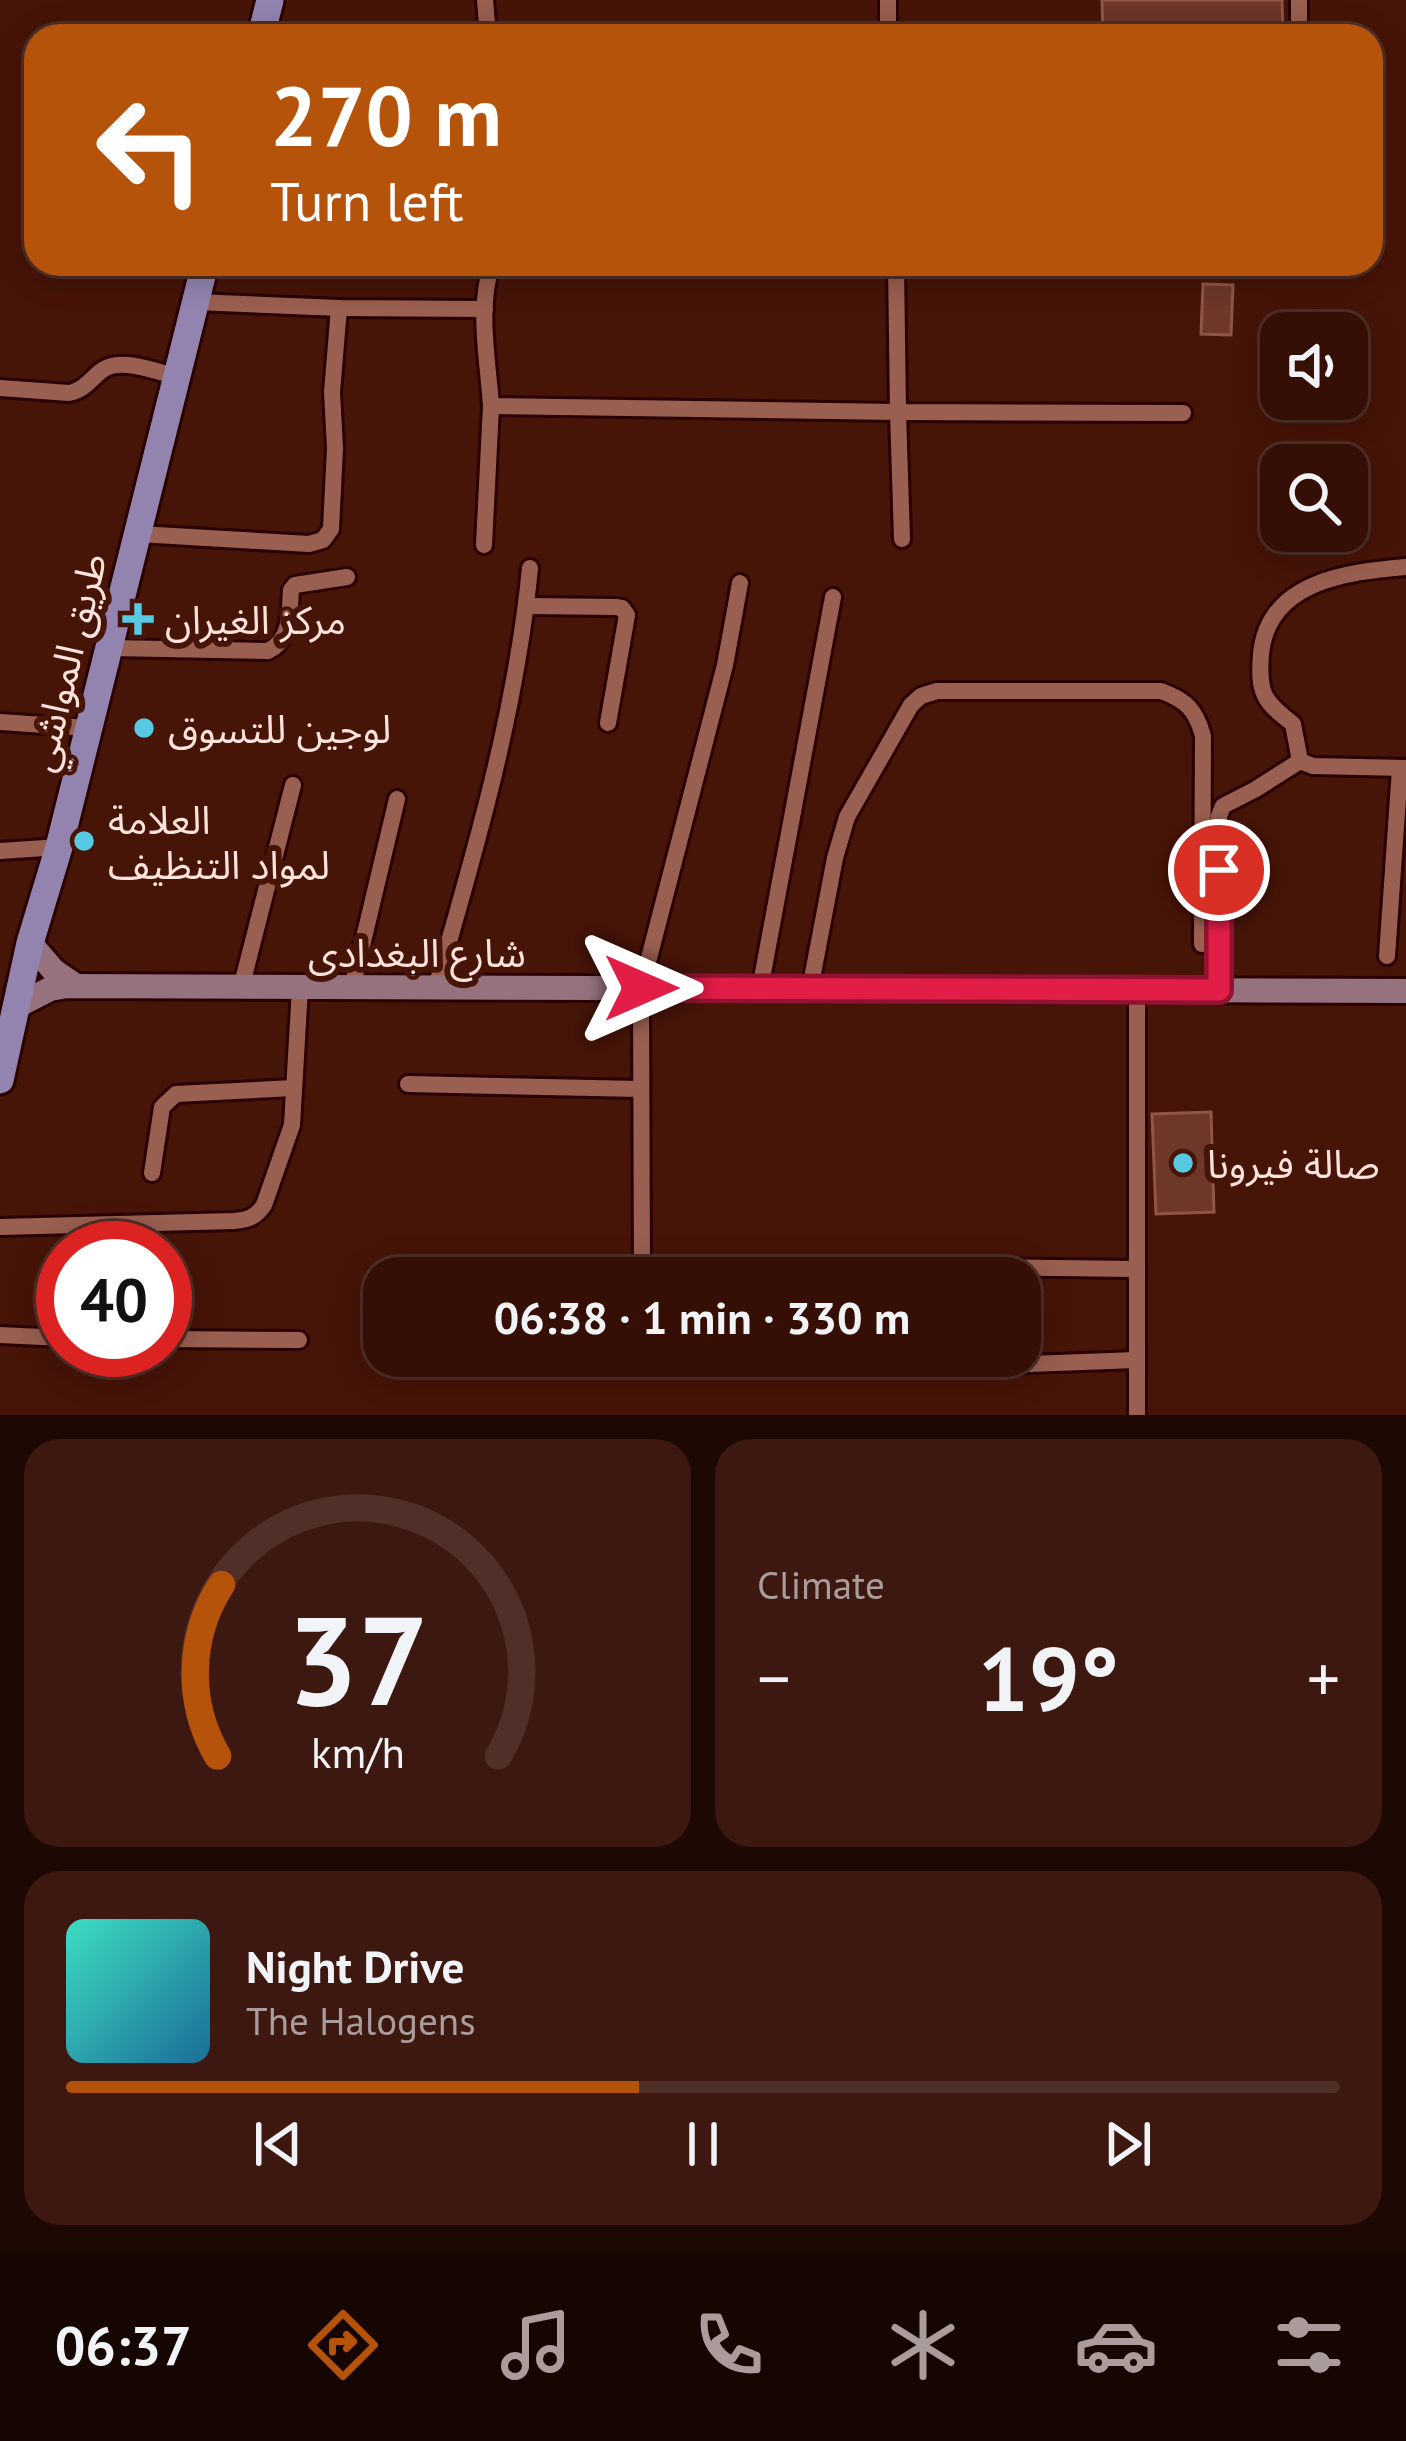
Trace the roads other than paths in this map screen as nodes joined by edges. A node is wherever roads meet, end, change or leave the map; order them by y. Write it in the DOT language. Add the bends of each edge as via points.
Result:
graph roads {
  1 [pos="202,276"];
  2 [pos="488,276"];
  3 [pos="896,276"];
  4 [pos="196,302"];
  5 [pos="339,308"];
  6 [pos="485,309"];
  7 [pos="178,377"];
  8 [pos="0,388"];
  9 [pos="491,406"];
  10 [pos="898,412"];
  11 [pos="1183,413"];
  12 [pos="139,534"];
  13 [pos="902,539"];
  14 [pos="484,545"];
  15 [pos="1406,567"];
  16 [pos="530,568"];
  17 [pos="347,577"];
  18 [pos="740,584"];
  19 [pos="833,597"];
  20 [pos="526,605"];
  21 [pos="110,647"];
  22 [pos="0,722"];
  23 [pos="608,723"];
  24 [pos="88,728"];
  25 [pos="1300,761"];
  26 [pos="1403,768"];
  27 [pos="292,785"];
  28 [pos="397,800"];
  29 [pos="59,847"];
  30 [pos="0,851"];
  31 [pos="30,944"];
  32 [pos="1202,944"];
  33 [pos="1392,977"];
  34 [pos="76,986"];
  35 [pos="436,987"];
  36 [pos="241,988"];
  37 [pos="300,988"];
  38 [pos="352,988"];
  39 [pos="641,988"];
  40 [pos="760,989"];
  41 [pos="810,989"];
  42 [pos="1137,990"];
  43 [pos="1219,990"];
  44 [pos="15,1007"];
  45 [pos="0,1080"];
  46 [pos="408,1084"];
  47 [pos="294,1088"];
  48 [pos="640,1090"];
  49 [pos="152,1173"];
  50 [pos="0,1227"];
  51 [pos="642,1257"];
  52 [pos="1041,1268"];
  53 [pos="1136,1269"];
  54 [pos="0,1335"];
  55 [pos="36,1337"];
  56 [pos="192,1339"];
  57 [pos="299,1340"];
  58 [pos="1136,1360"];
  59 [pos="1041,1364"];
  60 [pos="1137,1415"];
  1 -- 4 [label="main road, طريق المواشي"];
  2 -- 6 [label="street"];
  3 -- 10 [label="street"];
  4 -- 5 [label="street"];
  4 -- 7 [label="main road, طريق المواشي"];
  5 -- 6 [label="street"];
  5 -- 12 [label="street" via="331,529 322,540"];
  6 -- 9 [label="street"];
  7 -- 8 [label="street" via="119,364 79,391"];
  7 -- 12 [label="main road, طريق المواشي"];
  9 -- 10 [label="street"];
  9 -- 14 [label="street"];
  10 -- 11 [label="street"];
  10 -- 13 [label="street"];
  12 -- 21 [label="main road, طريق المواشي"];
  15 -- 25 [label="street" via="1314,585 1273,614 1259,678 1270,706 1293,724"];
  16 -- 20 [label="street"];
  17 -- 21 [label="street" via="295,585 286,634 268,651"];
  18 -- 39 [label="street"];
  19 -- 40 [label="street"];
  20 -- 23 [label="street" via="616,607 627,615"];
  20 -- 35 [label="street" via="492,791"];
  21 -- 24 [label="main road, طريق المواشي"];
  22 -- 24 [label="street"];
  24 -- 29 [label="main road, طريق المواشي"];
  25 -- 26 [label="street"];
  25 -- 43 [label="street" via="1223,806"];
  26 -- 33 [label="street"];
  27 -- 36 [label="street"];
  28 -- 38 [label="street"];
  29 -- 30 [label="street"];
  29 -- 31 [label="main road, طريق المواشي"];
  31 -- 34 [label="street"];
  31 -- 44 [label="main road, طريق المواشي"];
  32 -- 41 [label="street" via="1203,736 1188,703 1160,691 937,691 911,705 847,817"];
  33 -- 43 [label="street, شارع البغدادى"];
  34 -- 36 [label="street, شارع البغدادى"];
  34 -- 44 [label="street, شارع البغدادى"];
  35 -- 38 [label="street, شارع البغدادى"];
  35 -- 39 [label="street, شارع البغدادى"];
  36 -- 37 [label="street, شارع البغدادى"];
  37 -- 38 [label="street, شارع البغدادى"];
  37 -- 47 [label="street"];
  39 -- 40 [label="street, شارع البغدادى"];
  39 -- 48 [label="street"];
  40 -- 41 [label="street, شارع البغدادى"];
  41 -- 42 [label="street, شارع البغدادى"];
  42 -- 43 [label="street, شارع البغدادى"];
  42 -- 53 [label="street"];
  44 -- 45 [label="main road, طريق المواشي"];
  46 -- 48 [label="street"];
  47 -- 49 [label="street" via="176,1094 162,1107"];
  47 -- 50 [label="street" via="290,1137 264,1204 248,1220"];
  48 -- 51 [label="street"];
  52 -- 53 [label="street"];
  53 -- 58 [label="street"];
  54 -- 55 [label="street"];
  56 -- 57 [label="street"];
  58 -- 59 [label="street"];
  58 -- 60 [label="street"];
}
